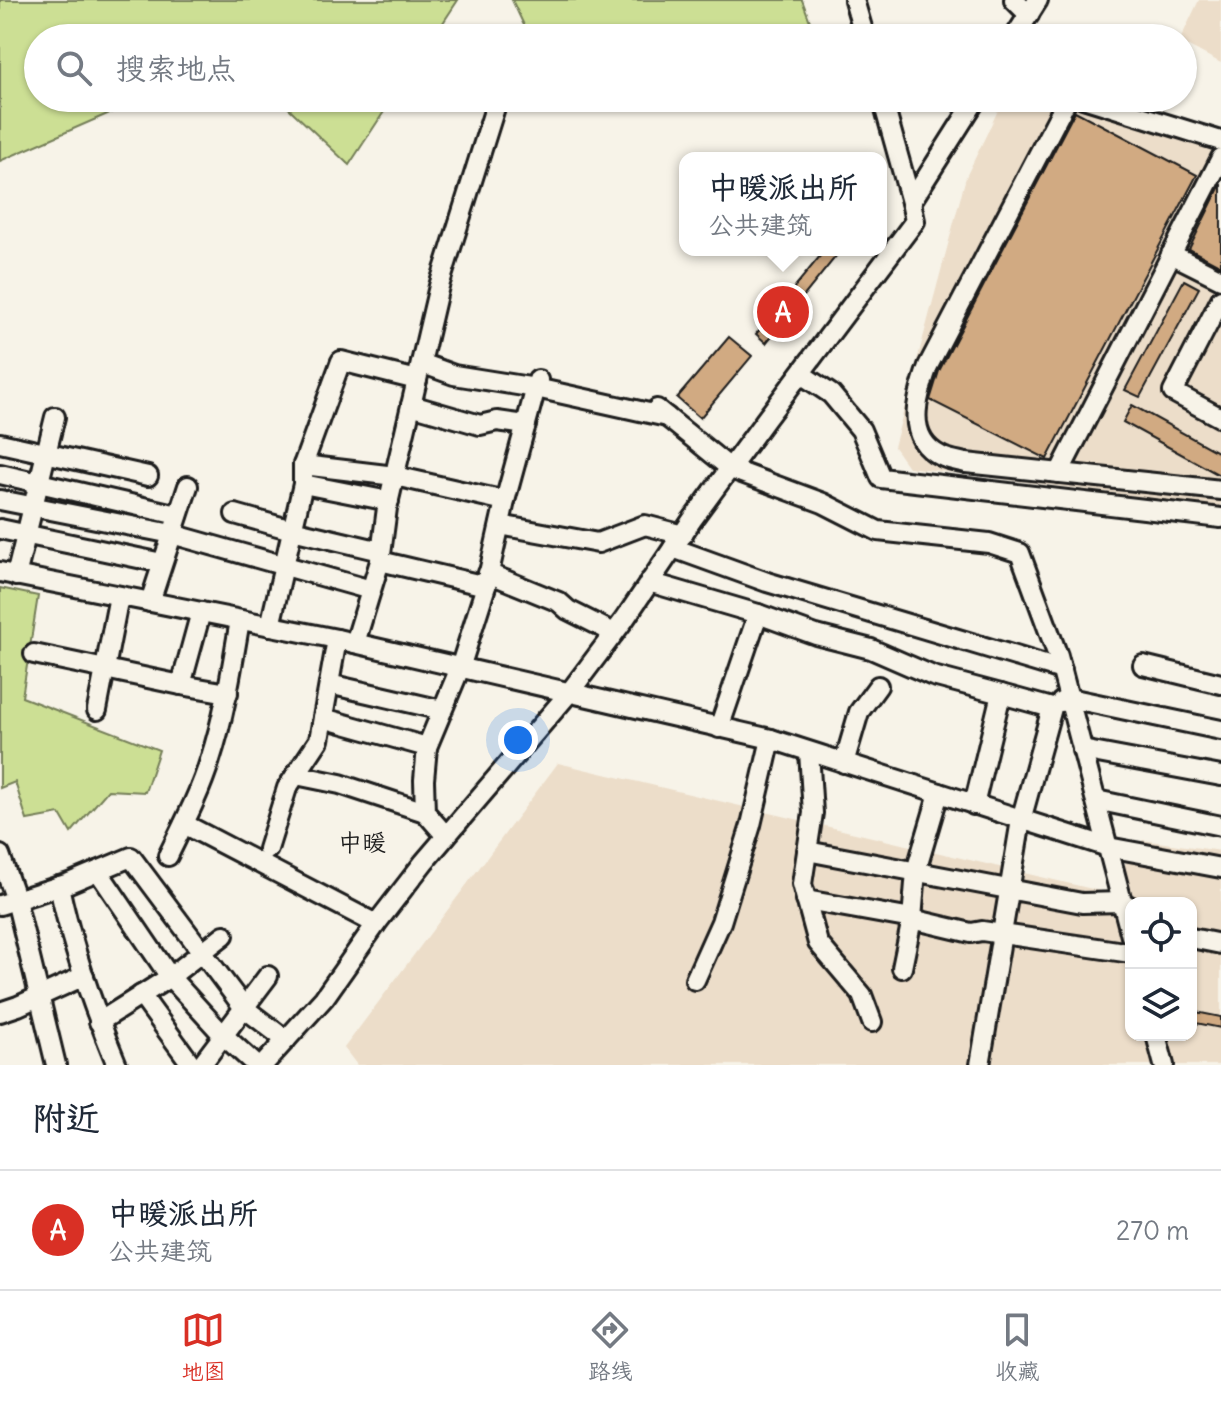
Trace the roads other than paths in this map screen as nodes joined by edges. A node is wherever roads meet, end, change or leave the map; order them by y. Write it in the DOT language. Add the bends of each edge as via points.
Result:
graph roads {
  1 [pos="854,0"];
  2 [pos="1014,0"];
  3 [pos="1034,7"];
  4 [pos="861,24"];
  5 [pos="1023,24"];
  6 [pos="494,112"];
  7 [pos="886,112"];
  8 [pos="968,112"];
  9 [pos="1061,112"];
  10 [pos="1128,112"];
  11 [pos="1221,141"];
  12 [pos="1221,158"];
  13 [pos="911,202"];
  14 [pos="1171,254"];
  15 [pos="1221,279"];
  16 [pos="1221,299"];
  17 [pos="419,372"];
  18 [pos="801,374"];
  19 [pos="537,384"];
  20 [pos="411,405"];
  21 [pos="55,417"];
  22 [pos="1221,418"];
  23 [pos="526,425"];
  24 [pos="0,443"];
  25 [pos="46,453"];
  26 [pos="731,469"];
  27 [pos="1059,473"];
  28 [pos="0,474"];
  29 [pos="303,474"];
  30 [pos="148,476"];
  31 [pos="395,476"];
  32 [pos="39,483"];
  33 [pos="188,486"];
  34 [pos="1221,490"];
  35 [pos="0,500"];
  36 [pos="389,501"];
  37 [pos="505,501"];
  38 [pos="33,506"];
  39 [pos="235,514"];
  40 [pos="178,515"];
  41 [pos="1221,518"];
  42 [pos="500,525"];
  43 [pos="0,529"];
  44 [pos="292,530"];
  45 [pos="172,534"];
  46 [pos="26,535"];
  47 [pos="678,541"];
  48 [pos="380,556"];
  49 [pos="162,563"];
  50 [pos="284,566"];
  51 [pos="8,574"];
  52 [pos="487,579"];
  53 [pos="649,582"];
  54 [pos="371,590"];
  55 [pos="119,596"];
  56 [pos="150,602"];
  57 [pos="201,612"];
  58 [pos="758,614"];
  59 [pos="240,620"];
  60 [pos="270,626"];
  61 [pos="614,633"];
  62 [pos="346,641"];
  63 [pos="34,654"];
  64 [pos="1143,665"];
  65 [pos="460,668"];
  66 [pos="105,669"];
  67 [pos="1062,670"];
  68 [pos="329,684"];
  69 [pos="1221,684"];
  70 [pos="181,685"];
  71 [pos="878,686"];
  72 [pos="228,693"];
  73 [pos="569,693"];
  74 [pos="1001,694"];
  75 [pos="1069,698"];
  76 [pos="1052,708"];
  77 [pos="97,710"];
  78 [pos="442,710"];
  79 [pos="323,718"];
  80 [pos="719,728"];
  81 [pos="1221,730"];
  82 [pos="771,739"];
  83 [pos="427,747"];
  84 [pos="1082,750"];
  85 [pos="809,752"];
  86 [pos="844,763"];
  87 [pos="296,775"];
  88 [pos="1221,776"];
  89 [pos="939,793"];
  90 [pos="1096,800"];
  91 [pos="974,805"];
  92 [pos="425,812"];
  93 [pos="1021,820"];
  94 [pos="184,824"];
  95 [pos="1221,826"];
  96 [pos="446,836"];
  97 [pos="1108,847"];
  98 [pos="268,849"];
  99 [pos="807,851"];
  100 [pos="0,855"];
  101 [pos="168,856"];
  102 [pos="1221,868"];
  103 [pos="98,871"];
  104 [pos="916,871"];
  105 [pos="59,886"];
  106 [pos="1009,890"];
  107 [pos="1125,899"];
  108 [pos="806,900"];
  109 [pos="8,902"];
  110 [pos="1125,905"];
  111 [pos="912,919"];
  112 [pos="376,924"];
  113 [pos="224,935"];
  114 [pos="1002,935"];
  115 [pos="1197,939"];
  116 [pos="1221,944"];
  117 [pos="202,952"];
  118 [pos="1125,952"];
  119 [pos="902,968"];
  120 [pos="84,976"];
  121 [pos="268,976"];
  122 [pos="170,977"];
  123 [pos="695,980"];
  124 [pos="141,995"];
  125 [pos="39,996"];
  126 [pos="244,1008"];
  127 [pos="0,1012"];
  128 [pos="99,1022"];
  129 [pos="872,1022"];
  130 [pos="223,1035"];
  131 [pos="286,1040"];
  132 [pos="1158,1041"];
  133 [pos="56,1065"];
  134 [pos="117,1065"];
  135 [pos="192,1065"];
  136 [pos="201,1065"];
  137 [pos="256,1065"];
  138 [pos="263,1065"];
  139 [pos="980,1065"];
  140 [pos="1164,1065"];
  1 -- 4 [label="street"];
  2 -- 3 [label="street"];
  3 -- 5 [label="street"];
  6 -- 17 [label="street" via="439,286"];
  7 -- 13 [label="street"];
  8 -- 13 [label="street"];
  9 -- 27 [label="street" via="928,366 918,394 916,425 924,444 942,457"];
  10 -- 11 [label="street"];
  12 -- 14 [label="street"];
  13 -- 18 [label="street" via="915,221"];
  14 -- 15 [label="street"];
  14 -- 27 [label="street"];
  16 -- 22 [label="street" via="1173,392"];
  17 -- 19 [label="street"];
  17 -- 20 [label="street"];
  17 -- 29 [label="street" via="341,361"];
  18 -- 26 [label="street"];
  18 -- 41 [label="street" via="831,394 861,430 881,478"];
  19 -- 23 [label="street"];
  19 -- 26 [label="street" via="662,413"];
  20 -- 23 [label="street" via="480,425"];
  20 -- 31 [label="street"];
  21 -- 25 [label="street"];
  23 -- 37 [label="street"];
  24 -- 25 [label="street"];
  25 -- 30 [label="street"];
  25 -- 32 [label="street"];
  26 -- 47 [label="street"];
  26 -- 67 [label="street" via="823,503 878,531 989,543 1020,553"];
  27 -- 34 [label="street"];
  28 -- 32 [label="street"];
  29 -- 31 [label="street"];
  29 -- 36 [label="street"];
  29 -- 44 [label="street"];
  31 -- 36 [label="street"];
  31 -- 37 [label="street"];
  32 -- 38 [label="street"];
  32 -- 40 [label="street"];
  33 -- 40 [label="street"];
  35 -- 38 [label="street"];
  36 -- 48 [label="street"];
  37 -- 42 [label="street"];
  38 -- 45 [label="street"];
  38 -- 46 [label="street"];
  39 -- 44 [label="street"];
  40 -- 45 [label="street"];
  42 -- 47 [label="street" via="598,543 645,525"];
  42 -- 52 [label="street"];
  43 -- 46 [label="street"];
  44 -- 48 [label="street"];
  44 -- 50 [label="street"];
  45 -- 49 [label="street"];
  45 -- 50 [label="street"];
  46 -- 49 [label="street"];
  46 -- 51 [label="street"];
  47 -- 53 [label="street"];
  47 -- 67 [label="street" via="767,582"];
  48 -- 52 [label="street"];
  48 -- 54 [label="street"];
  49 -- 56 [label="street"];
  50 -- 54 [label="street"];
  50 -- 60 [label="street"];
  51 -- 55 [label="street"];
  52 -- 61 [label="street" via="559,602"];
  52 -- 65 [label="street"];
  53 -- 58 [label="street"];
  53 -- 61 [label="street"];
  54 -- 62 [label="street"];
  55 -- 56 [label="street"];
  55 -- 66 [label="street"];
  56 -- 57 [label="street"];
  57 -- 59 [label="street"];
  57 -- 70 [label="street"];
  58 -- 74 [label="street" via="871,649 933,676"];
  58 -- 80 [label="street"];
  59 -- 60 [label="street"];
  59 -- 72 [label="street"];
  60 -- 62 [label="street"];
  61 -- 73 [label="street"];
  62 -- 65 [label="street"];
  62 -- 68 [label="street"];
  63 -- 66 [label="street"];
  64 -- 69 [label="street"];
  65 -- 73 [label="street"];
  65 -- 78 [label="street"];
  66 -- 70 [label="street"];
  66 -- 77 [label="street"];
  67 -- 75 [label="street"];
  68 -- 78 [label="street"];
  68 -- 79 [label="street"];
  70 -- 72 [label="street"];
  71 -- 86 [label="street" via="859,712"];
  72 -- 94 [label="street" via="210,761"];
  73 -- 80 [label="street"];
  73 -- 96 [label="street"];
  74 -- 76 [label="street"];
  74 -- 91 [label="street"];
  75 -- 76 [label="street"];
  75 -- 81 [label="street"];
  75 -- 84 [label="street"];
  76 -- 93 [label="street"];
  78 -- 83 [label="street"];
  79 -- 83 [label="street"];
  79 -- 87 [label="street" via="319,740"];
  80 -- 82 [label="street"];
  82 -- 85 [label="street"];
  82 -- 123 [label="street" via="725,908"];
  83 -- 92 [label="street"];
  84 -- 88 [label="street"];
  84 -- 90 [label="street"];
  85 -- 86 [label="street"];
  85 -- 99 [label="street" via="813,813"];
  86 -- 89 [label="street"];
  87 -- 92 [label="street"];
  87 -- 98 [label="street"];
  89 -- 91 [label="street"];
  89 -- 104 [label="street"];
  90 -- 95 [label="street"];
  90 -- 97 [label="street"];
  91 -- 93 [label="street"];
  92 -- 96 [label="street"];
  93 -- 97 [label="street"];
  93 -- 106 [label="street"];
  94 -- 101 [label="street"];
  94 -- 112 [label="street"];
  96 -- 112 [label="street"];
  97 -- 102 [label="street"];
  97 -- 107 [label="street"];
  99 -- 104 [label="street"];
  99 -- 108 [label="street" via="802,884"];
  100 -- 109 [label="street"];
  103 -- 105 [label="street"];
  103 -- 117 [label="street" via="131,857"];
  103 -- 122 [label="street"];
  104 -- 106 [label="street"];
  104 -- 111 [label="street"];
  105 -- 109 [label="street"];
  105 -- 120 [label="street"];
  106 -- 110 [label="street"];
  106 -- 114 [label="street"];
  108 -- 111 [label="street"];
  108 -- 129 [label="street" via="818,943 862,995"];
  109 -- 125 [label="street"];
  111 -- 114 [label="street"];
  111 -- 119 [label="street"];
  112 -- 131 [label="street" via="324,998"];
  113 -- 117 [label="street"];
  114 -- 118 [label="street"];
  114 -- 139 [label="street"];
  115 -- 116 [label="street"];
  117 -- 122 [label="street"];
  117 -- 126 [label="street"];
  120 -- 125 [label="street"];
  120 -- 128 [label="street"];
  121 -- 126 [label="street"];
  122 -- 124 [label="street"];
  122 -- 130 [label="street"];
  124 -- 128 [label="street"];
  124 -- 135 [label="street"];
  125 -- 127 [label="street"];
  125 -- 133 [label="street"];
  126 -- 130 [label="street"];
  126 -- 131 [label="street"];
  128 -- 134 [label="street"];
  130 -- 136 [label="street"];
  130 -- 137 [label="street"];
  131 -- 138 [label="street"];
  132 -- 140 [label="street"];
}
